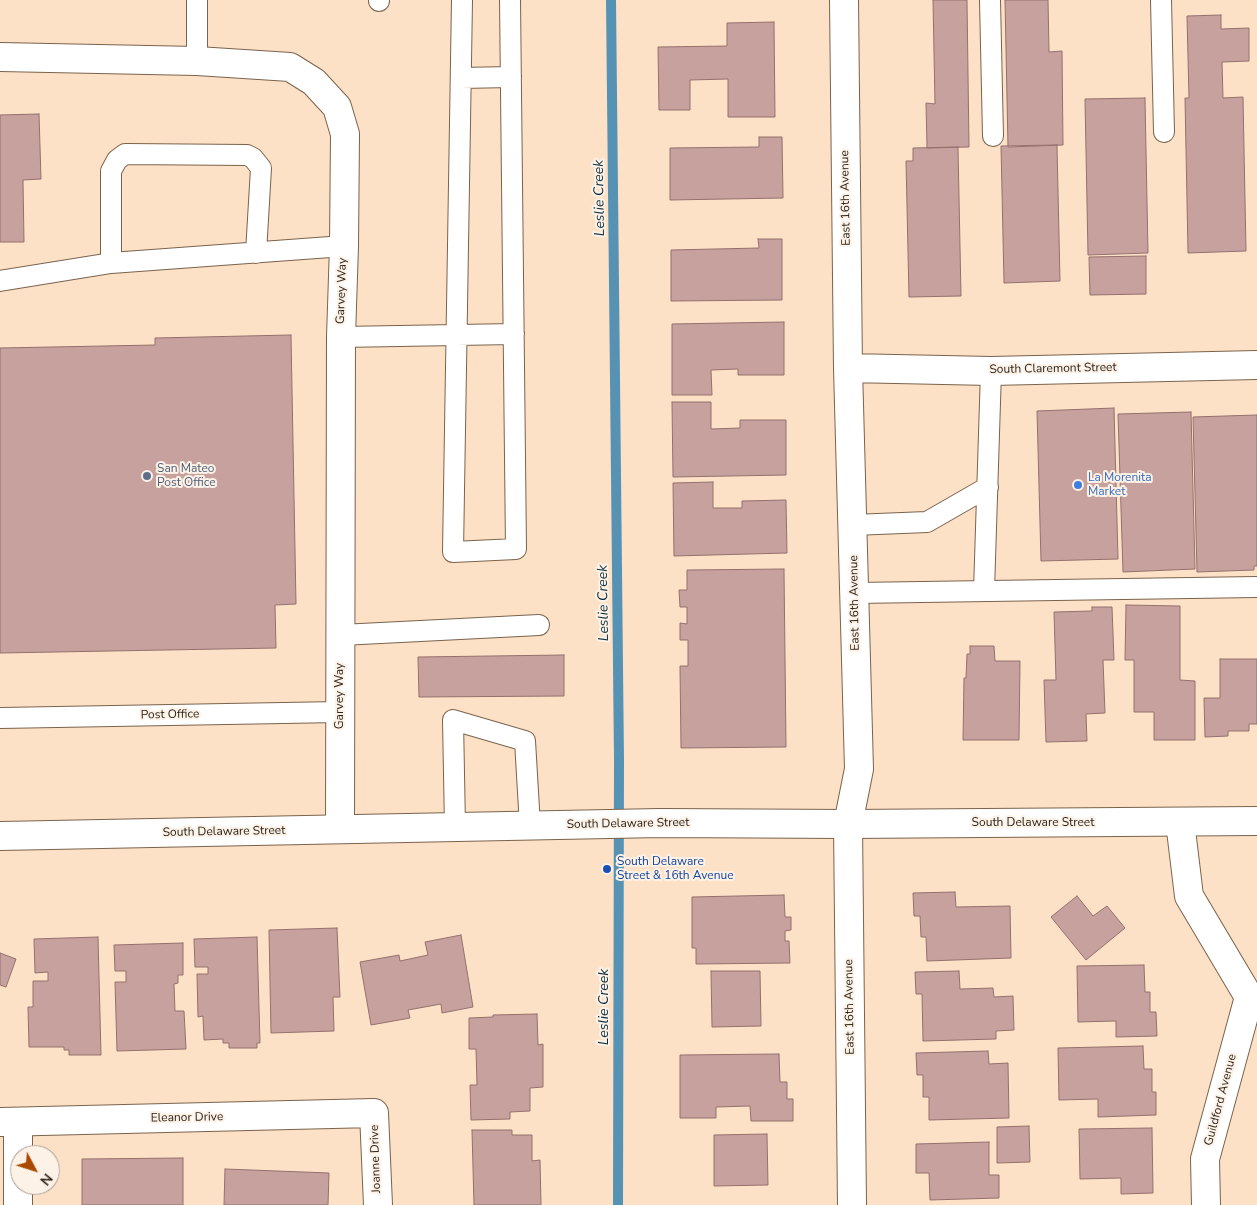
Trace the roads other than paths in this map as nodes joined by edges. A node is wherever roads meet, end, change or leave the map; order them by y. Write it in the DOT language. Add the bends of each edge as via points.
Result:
graph roads {
  1 [pos="197,0"];
  2 [pos="462,0"];
  3 [pos="510,0"];
  4 [pos="844,0"];
  5 [pos="990,0"];
  6 [pos="1161,0"];
  7 [pos="0,57"];
  8 [pos="197,61"];
  9 [pos="511,77"];
  10 [pos="460,78"];
  11 [pos="1164,132"];
  12 [pos="992,136"];
  13 [pos="344,246"];
  14 [pos="256,253"];
  15 [pos="111,263"];
  16 [pos="0,281"];
  17 [pos="514,334"];
  18 [pos="456,335"];
  19 [pos="341,338"];
  20 [pos="1257,366"];
  21 [pos="848,368"];
  22 [pos="991,371"];
  23 [pos="988,487"];
  24 [pos="853,524"];
  25 [pos="1257,587"];
  26 [pos="984,591"];
  27 [pos="855,593"];
  28 [pos="539,625"];
  29 [pos="341,635"];
  30 [pos="340,712"];
  31 [pos="0,718"];
  32 [pos="1257,821"];
  33 [pos="1180,822"];
  34 [pos="848,824"];
  35 [pos="530,826"];
  36 [pos="455,827"];
  37 [pos="340,830"];
  38 [pos="0,836"];
  39 [pos="1253,1002"];
  40 [pos="374,1113"];
  41 [pos="9,1122"];
  42 [pos="18,1205"];
  43 [pos="378,1205"];
  44 [pos="852,1205"];
  45 [pos="1206,1205"];
  1 -- 8 [label="lane"];
  2 -- 10 [label="lane"];
  3 -- 9 [label="lane"];
  4 -- 21 [label="street, East 16th Avenue"];
  5 -- 12 [label="lane"];
  6 -- 11 [label="lane"];
  7 -- 8 [label="street, Garvey Way"];
  8 -- 13 [label="street, Garvey Way" via="290,67 314,82 337,107 345,134"];
  9 -- 10 [label="lane"];
  9 -- 17 [label="lane"];
  10 -- 18 [label="lane"];
  13 -- 14 [label="lane"];
  13 -- 19 [label="street, Garvey Way"];
  14 -- 15 [label="lane"];
  14 -- 15 [label="lane" via="262,168 253,158 247,155 125,154 111,171"];
  15 -- 16 [label="lane"];
  17 -- 18 [label="lane"];
  17 -- 18 [label="lane" via="516,549 453,552"];
  18 -- 19 [label="lane"];
  19 -- 29 [label="street, Garvey Way"];
  20 -- 22 [label="street, South Claremont Street"];
  21 -- 22 [label="street, South Claremont Street"];
  21 -- 24 [label="street, East 16th Avenue"];
  22 -- 23 [label="lane"];
  23 -- 24 [label="lane" via="927,522"];
  23 -- 26 [label="lane"];
  24 -- 27 [label="street, East 16th Avenue"];
  25 -- 26 [label="lane"];
  26 -- 27 [label="lane"];
  27 -- 34 [label="street, East 16th Avenue" via="859,769"];
  28 -- 29 [label="lane"];
  29 -- 30 [label="street, Garvey Way"];
  30 -- 31 [label="lane, Post Office"];
  30 -- 37 [label="street, Garvey Way"];
  32 -- 33 [label="street, South Delaware Street"];
  33 -- 34 [label="street, South Delaware Street"];
  33 -- 39 [label="street" via="1189,896"];
  34 -- 35 [label="street, South Delaware Street"];
  34 -- 44 [label="street, East 16th Avenue"];
  35 -- 36 [label="street, South Delaware Street"];
  35 -- 36 [label="lane" via="525,741 453,720"];
  36 -- 37 [label="street, South Delaware Street"];
  37 -- 38 [label="street, South Delaware Street"];
  39 -- 45 [label="street, Guildford Avenue" via="1205,1159"];
  40 -- 41 [label="street, Eleanor Drive"];
  40 -- 43 [label="street, Joanne Drive"];
  41 -- 42 [label="street"];
}
